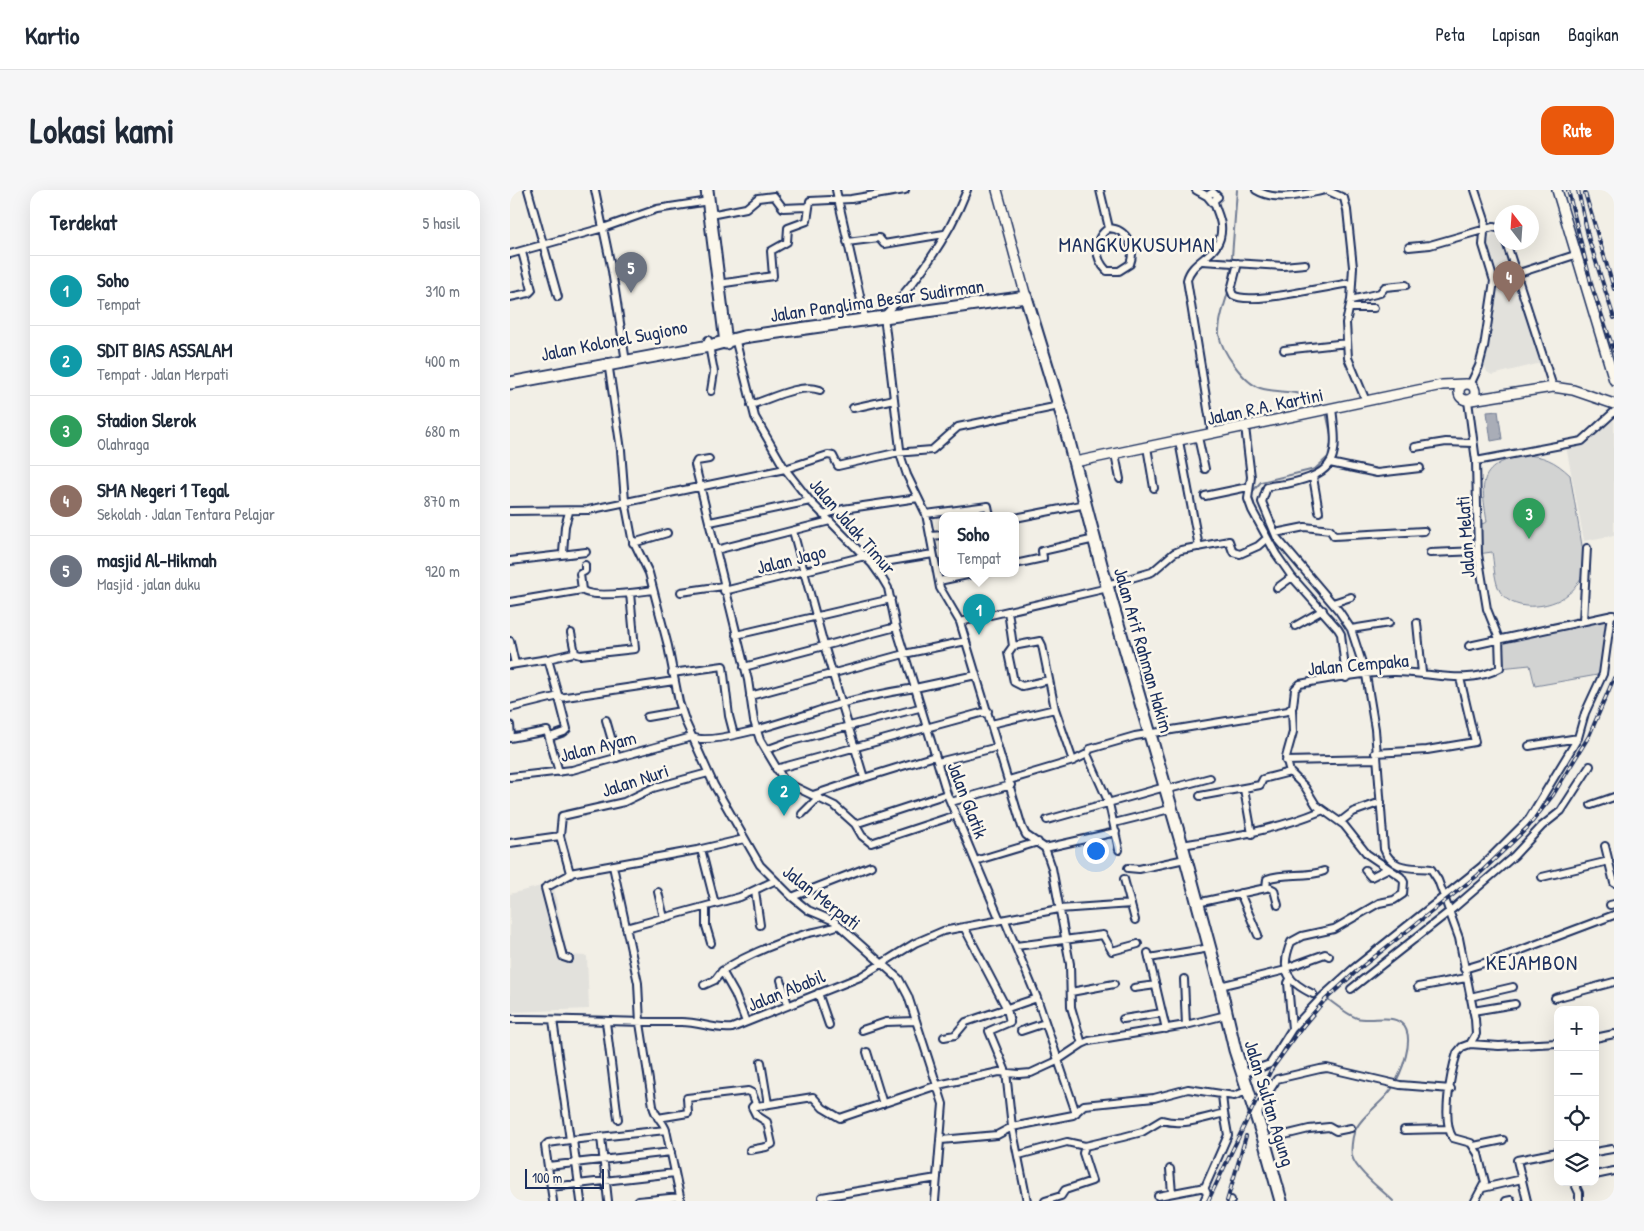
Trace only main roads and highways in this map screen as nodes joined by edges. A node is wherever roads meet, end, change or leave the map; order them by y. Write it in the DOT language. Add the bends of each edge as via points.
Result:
graph roads {
  1 [pos="708,196"];
  2 [pos="1026,297"];
  3 [pos="730,339"];
  4 [pos="608,362"];
  5 [pos="510,378"];
  6 [pos="510,383"];
  7 [pos="1226,1015"];
  8 [pos="1281,1201"];
  1 -- 3 [label="highway" via="718,284"];
  2 -- 3 [label="highway, Jalan Panglima Besar Sudirman"];
  2 -- 7 [label="highway, Jalan Arif Rahman Hakim" via="1076,462"];
  3 -- 4 [label="highway, Jalan Panglima Besar Sudirman"];
  4 -- 5 [label="highway, Jalan Kolonel Sugiono"];
  4 -- 6 [label="highway"];
  7 -- 8 [label="highway, Jalan Sultan Agung"];
}
